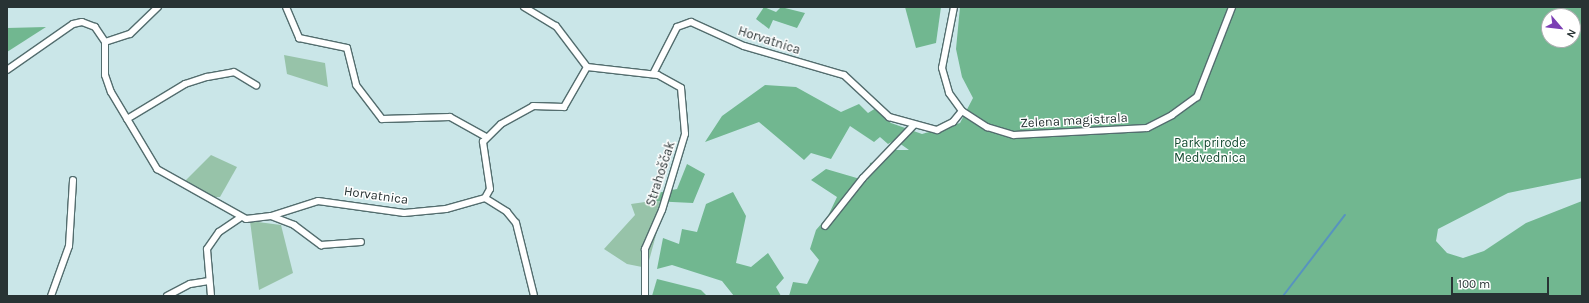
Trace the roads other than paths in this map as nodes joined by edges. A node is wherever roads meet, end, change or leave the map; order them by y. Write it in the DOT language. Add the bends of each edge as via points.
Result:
graph roads {
  1 [pos="158,7"];
  2 [pos="286,7"];
  3 [pos="524,7"];
  4 [pos="954,7"];
  5 [pos="1232,7"];
  6 [pos="105,42"];
  7 [pos="587,67"];
  8 [pos="7,70"];
  9 [pos="652,74"];
  10 [pos="256,85"];
  11 [pos="962,111"];
  12 [pos="127,119"];
  13 [pos="914,125"];
  14 [pos="486,137"];
  15 [pos="73,180"];
  16 [pos="486,198"];
  17 [pos="271,216"];
  18 [pos="240,218"];
  19 [pos="825,226"];
  20 [pos="361,242"];
  21 [pos="209,280"];
  22 [pos="51,296"];
  23 [pos="167,296"];
  24 [pos="211,296"];
  25 [pos="534,296"];
  26 [pos="645,296"];
  1 -- 6 [label="street" via="130,34"];
  2 -- 14 [label="street" via="293,30 299,38 347,48 356,85 375,112 386,120 450,117"];
  3 -- 7 [label="street" via="556,26"];
  4 -- 11 [label="street, Zelena magistrala" via="942,68 949,93"];
  5 -- 11 [label="street, Zelena magistrala" via="1197,97 1147,128 1014,135 987,127"];
  6 -- 8 [label="street" via="95,28 78,22"];
  6 -- 12 [label="street" via="107,83"];
  7 -- 9 [label="street"];
  7 -- 14 [label="street" via="564,107 533,106 500,124"];
  9 -- 13 [label="street, Horvatnica" via="676,27 690,22 744,46 844,76 889,117"];
  9 -- 26 [label="street, Strahoščak" via="681,88 685,134 662,210 645,249"];
  10 -- 12 [label="street" via="234,72 207,77 185,84"];
  11 -- 13 [label="street, Horvatnica" via="953,122 937,130"];
  12 -- 18 [label="street" via="162,173"];
  13 -- 19 [label="street" via="863,178"];
  14 -- 16 [label="street" via="483,145 490,189"];
  15 -- 22 [label="street" via="69,246"];
  16 -- 17 [label="street, Horvatnica" via="446,209 404,213 318,201"];
  16 -- 25 [label="street" via="507,212 516,223"];
  17 -- 18 [label="street, Horvatnica"];
  17 -- 20 [label="street, Horvatnica" via="294,225 321,245"];
  18 -- 21 [label="street" via="219,232 209,244"];
  21 -- 23 [label="street" via="190,284"];
  21 -- 24 [label="street"];
}
